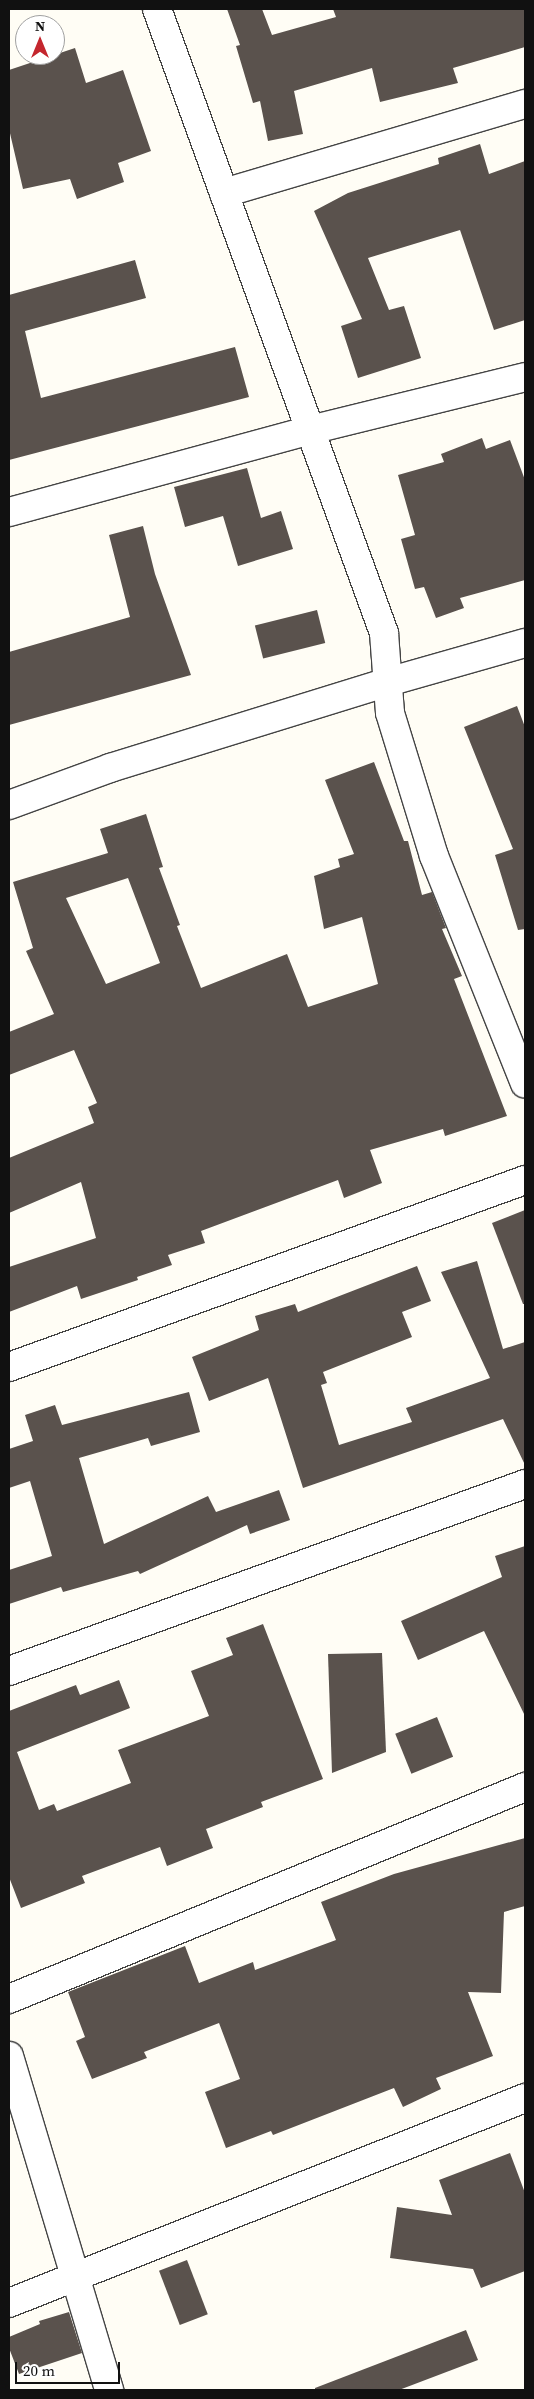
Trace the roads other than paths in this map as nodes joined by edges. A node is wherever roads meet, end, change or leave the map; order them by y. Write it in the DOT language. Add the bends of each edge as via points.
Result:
graph roads {
  1 [pos="157,9"];
  2 [pos="525,104"];
  3 [pos="224,193"];
  4 [pos="525,377"];
  5 [pos="310,430"];
  6 [pos="9,512"];
  7 [pos="525,643"];
  8 [pos="388,682"];
  9 [pos="9,804"];
  10 [pos="525,1083"];
  11 [pos="525,1180"];
  12 [pos="9,1367"];
  13 [pos="525,1484"];
  14 [pos="9,1671"];
  15 [pos="525,1787"];
  16 [pos="9,1999"];
  17 [pos="9,2056"];
  18 [pos="525,2098"];
  19 [pos="76,2279"];
  20 [pos="9,2303"];
  21 [pos="109,2390"];
  1 -- 3 [label="street"];
  2 -- 3 [label="street"];
  3 -- 5 [label="street"];
  4 -- 5 [label="street"];
  5 -- 6 [label="street"];
  5 -- 8 [label="street" via="384,633"];
  7 -- 8 [label="street"];
  8 -- 9 [label="street" via="110,768"];
  8 -- 10 [label="street" via="390,712 434,856"];
  11 -- 12 [label="street"];
  13 -- 14 [label="street"];
  15 -- 16 [label="street"];
  17 -- 19 [label="street"];
  18 -- 19 [label="street"];
  19 -- 20 [label="street"];
  19 -- 21 [label="street"];
}
